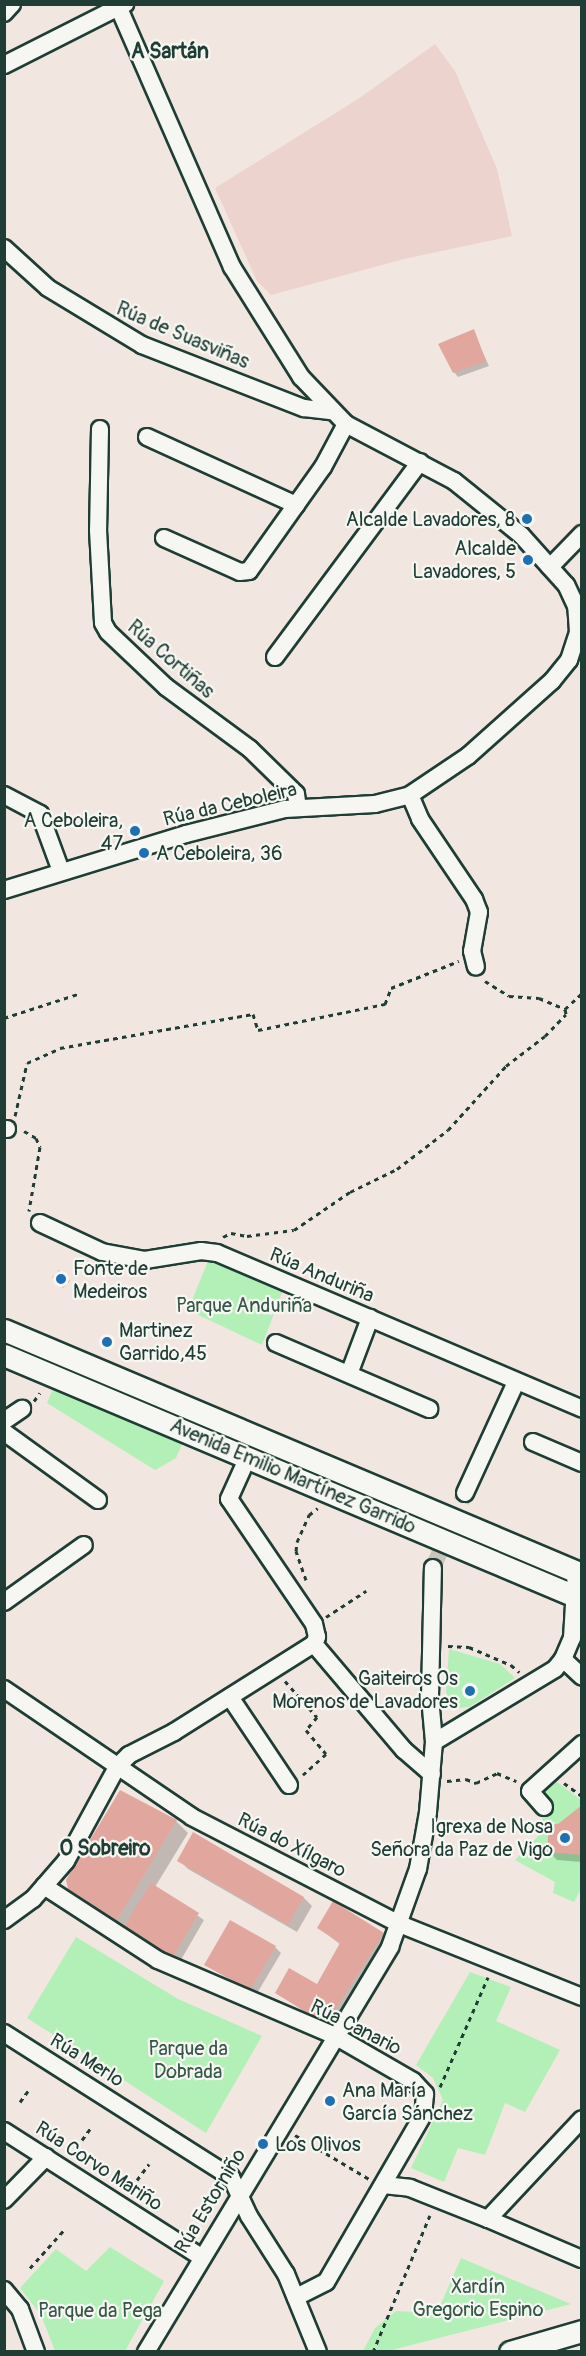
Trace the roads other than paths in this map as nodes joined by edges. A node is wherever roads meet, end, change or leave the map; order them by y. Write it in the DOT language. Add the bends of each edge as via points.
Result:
graph roads {
  1 [pos="12,4"];
  2 [pos="120,6"];
  3 [pos="4,13"];
  4 [pos="4,65"];
  5 [pos="4,248"];
  6 [pos="330,411"];
  7 [pos="345,424"];
  8 [pos="100,429"];
  9 [pos="147,437"];
  10 [pos="420,462"];
  11 [pos="296,505"];
  12 [pos="582,534"];
  13 [pos="164,538"];
  14 [pos="550,567"];
  15 [pos="276,657"];
  16 [pos="575,665"];
  17 [pos="4,795"];
  18 [pos="410,795"];
  19 [pos="298,808"];
  20 [pos="61,871"];
  21 [pos="4,890"];
  22 [pos="476,967"];
  23 [pos="33,1222"];
  24 [pos="370,1318"];
  25 [pos="4,1330"];
  26 [pos="276,1343"];
  27 [pos="4,1355"];
  28 [pos="349,1374"];
  29 [pos="516,1382"];
  30 [pos="429,1408"];
  31 [pos="22,1409"];
  32 [pos="582,1409"];
  33 [pos="4,1421"];
  34 [pos="4,1432"];
  35 [pos="533,1442"];
  36 [pos="248,1457"];
  37 [pos="582,1462"];
  38 [pos="465,1493"];
  39 [pos="98,1500"];
  40 [pos="84,1545"];
  41 [pos="433,1568"];
  42 [pos="579,1572"];
  43 [pos="579,1597"];
  44 [pos="4,1602"];
  45 [pos="314,1644"];
  46 [pos="563,1659"];
  47 [pos="582,1677"];
  48 [pos="4,1689"];
  49 [pos="230,1697"];
  50 [pos="434,1742"];
  51 [pos="582,1744"];
  52 [pos="117,1767"];
  53 [pos="431,1777"];
  54 [pos="294,1782"];
  55 [pos="544,1807"];
  56 [pos="44,1887"];
  57 [pos="4,1920"];
  58 [pos="397,1923"];
  59 [pos="582,1997"];
  60 [pos="4,2033"];
  61 [pos="335,2036"];
  62 [pos="582,2120"];
  63 [pos="4,2131"];
  64 [pos="46,2157"];
  65 [pos="376,2183"];
  66 [pos="240,2192"];
  67 [pos="4,2200"];
  68 [pos="249,2216"];
  69 [pos="225,2217"];
  70 [pos="488,2219"];
  71 [pos="201,2257"];
  72 [pos="582,2259"];
  73 [pos="4,2290"];
  74 [pos="296,2297"];
  75 [pos="582,2331"];
  76 [pos="36,2352"];
  77 [pos="146,2352"];
  78 [pos="318,2352"];
  79 [pos="510,2352"];
  1 -- 3 [label="street"];
  2 -- 4 [label="street"];
  2 -- 6 [label="street, Rúa da Ceboleira" via="232,267 284,353"];
  5 -- 6 [label="street, Rúa de Suasviñas" via="48,288 142,345 304,408"];
  6 -- 7 [label="street, Rúa da Ceboleira"];
  7 -- 10 [label="street, Rúa da Ceboleira"];
  7 -- 11 [label="street"];
  8 -- 19 [label="street, Rúa Cortiñas" via="98,530 103,623 166,687 258,756 296,794"];
  9 -- 11 [label="street"];
  10 -- 14 [label="street, Rúa da Ceboleira" via="470,492"];
  10 -- 15 [label="street"];
  11 -- 13 [label="street" via="249,571 240,572"];
  12 -- 14 [label="street"];
  14 -- 16 [label="street, Rúa da Ceboleira" via="576,606"];
  16 -- 18 [label="street, Rúa da Ceboleira" via="468,756"];
  17 -- 20 [label="street" via="40,814"];
  18 -- 19 [label="street, Rúa da Ceboleira" via="375,804"];
  18 -- 22 [label="street" via="420,819 479,912 472,951"];
  19 -- 20 [label="street, Rúa da Ceboleira" via="186,834"];
  20 -- 21 [label="street, Rúa da Ceboleira"];
  23 -- 24 [label="street, Rúa Anduriña" via="102,1252 145,1260 201,1251 217,1253"];
  24 -- 28 [label="street"];
  24 -- 29 [label="street, Rúa Anduriña"];
  25 -- 42 [label="main road, Avenida Emilio Martínez Garrido"];
  26 -- 28 [label="street"];
  27 -- 36 [label="main road, Avenida Emilio Martínez Garrido"];
  28 -- 30 [label="street"];
  29 -- 32 [label="street, Rúa Anduriña"];
  29 -- 38 [label="street"];
  31 -- 33 [label="street"];
  34 -- 39 [label="street"];
  35 -- 37 [label="street"];
  36 -- 43 [label="main road, Avenida Emilio Martínez Garrido"];
  36 -- 45 [label="street" via="229,1499 315,1624"];
  40 -- 44 [label="street"];
  41 -- 50 [label="street, Rúa Estorniño" via="430,1697"];
  42 -- 43 [label="street"];
  43 -- 46 [label="street" via="572,1638"];
  45 -- 49 [label="street"];
  45 -- 53 [label="street"];
  46 -- 47 [label="street"];
  46 -- 50 [label="street" via="528,1686"];
  48 -- 52 [label="street, Rúa do Xílgaro"];
  49 -- 52 [label="street" via="129,1755"];
  49 -- 54 [label="street"];
  50 -- 53 [label="street, Rúa Estorniño"];
  51 -- 55 [label="street" via="530,1791"];
  52 -- 56 [label="street" via="66,1861"];
  52 -- 58 [label="street, Rúa do Xílgaro" via="192,1817"];
  53 -- 58 [label="street, Rúa Estorniño" via="418,1869"];
  56 -- 57 [label="street"];
  56 -- 61 [label="street, Rúa Canario" via="158,1960"];
  58 -- 59 [label="street, Rúa do Xílgaro"];
  58 -- 61 [label="street, Rúa Estorniño" via="390,1947"];
  60 -- 66 [label="street, Rúa Merlo" via="231,2177"];
  61 -- 65 [label="street, Rúa Canario" via="413,2081 425,2094 423,2115"];
  61 -- 66 [label="street, Rúa Estorniño"];
  62 -- 70 [label="street"];
  63 -- 64 [label="street, Rúa Corvo Mariño"];
  64 -- 67 [label="street"];
  64 -- 71 [label="street, Rúa Corvo Mariño"];
  65 -- 70 [label="street" via="410,2188"];
  65 -- 74 [label="street, Rúa Canario" via="323,2287"];
  66 -- 68 [label="street, Rúa Merlo"];
  66 -- 69 [label="street, Rúa Estorniño"];
  68 -- 69 [label="street"];
  68 -- 74 [label="street, Rúa Merlo" via="278,2259"];
  69 -- 71 [label="street, Rúa Estorniño"];
  70 -- 72 [label="street"];
  71 -- 77 [label="street, Rúa Estorniño"];
  73 -- 76 [label="street" via="20,2309"];
  74 -- 78 [label="street, Rúa Merlo"];
  75 -- 79 [label="main road"];
}
